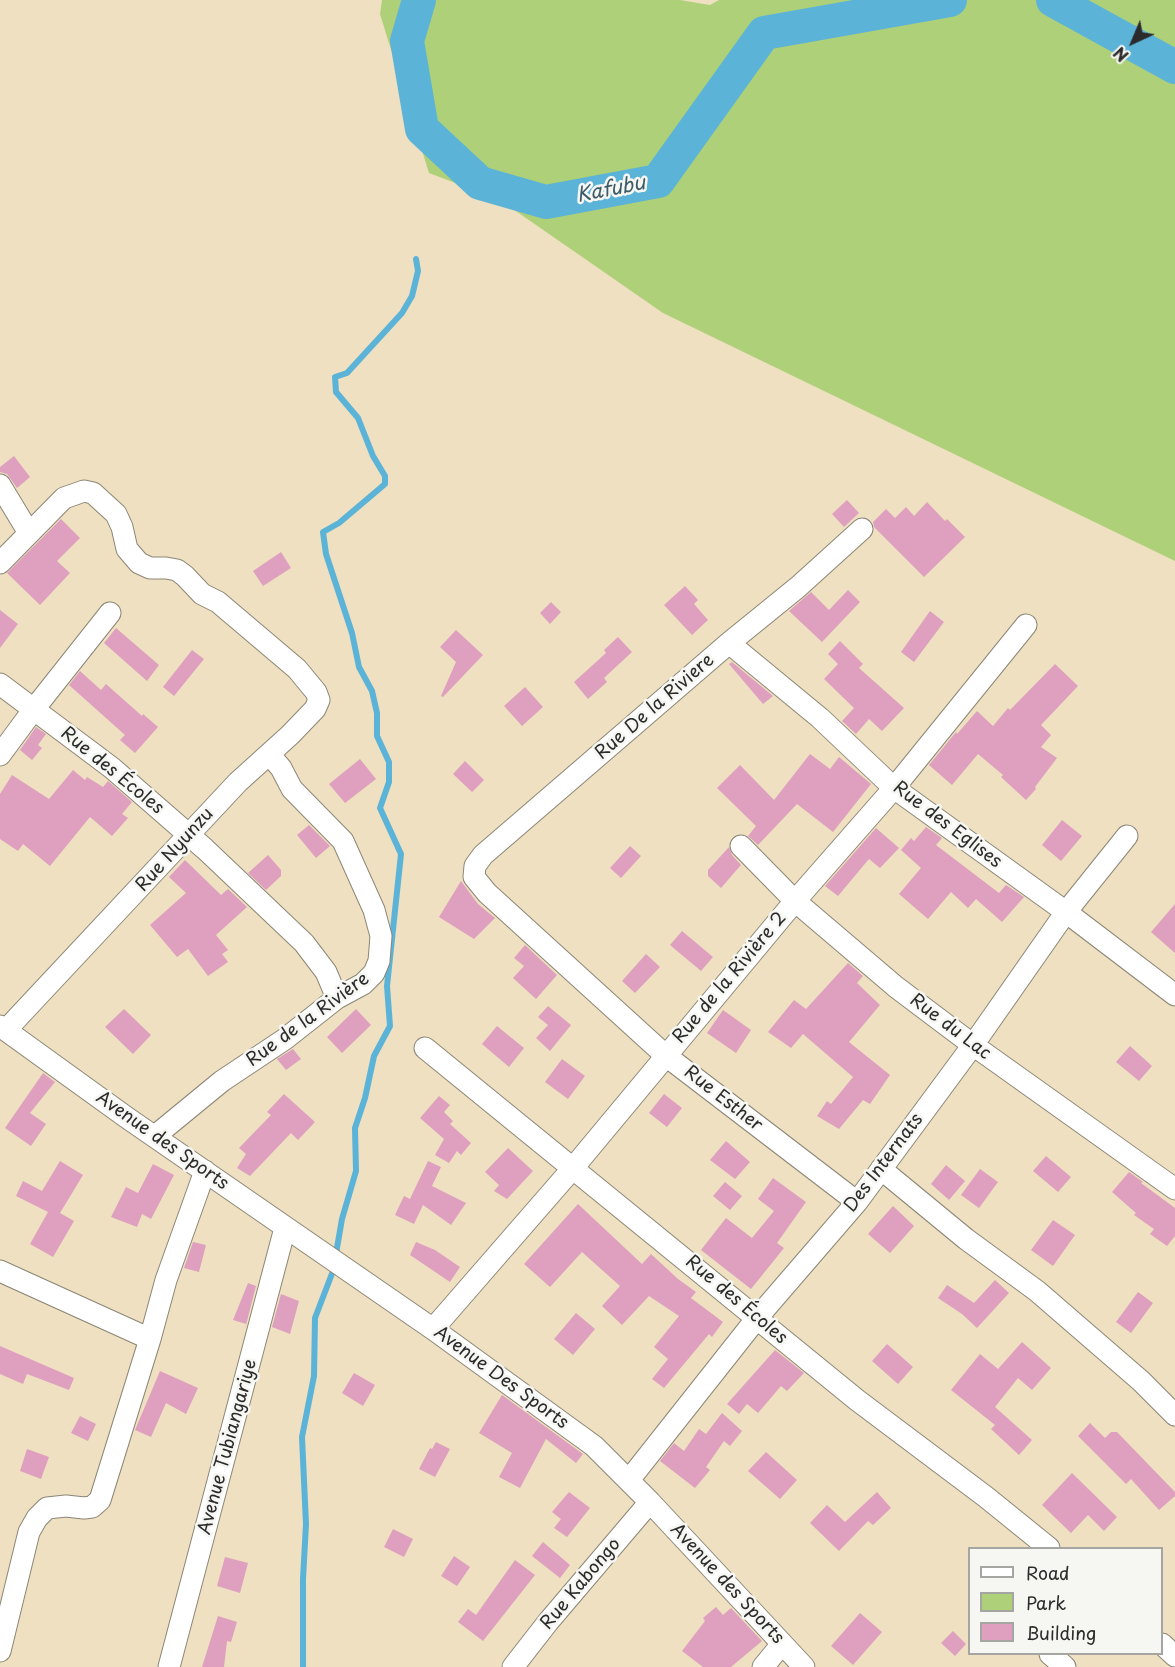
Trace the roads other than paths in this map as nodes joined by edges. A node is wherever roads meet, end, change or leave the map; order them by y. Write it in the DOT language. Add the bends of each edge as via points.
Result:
graph roads {
  1 [pos="0,485"];
  2 [pos="862,529"];
  3 [pos="29,533"];
  4 [pos="0,563"];
  5 [pos="110,613"];
  6 [pos="1026,625"];
  7 [pos="729,643"];
  8 [pos="0,684"];
  9 [pos="34,709"];
  10 [pos="269,754"];
  11 [pos="0,755"];
  12 [pos="894,788"];
  13 [pos="188,835"];
  14 [pos="1127,836"];
  15 [pos="741,846"];
  16 [pos="487,893"];
  17 [pos="795,901"];
  18 [pos="1066,912"];
  19 [pos="1175,994"];
  20 [pos="337,998"];
  21 [pos="3,1028"];
  22 [pos="973,1045"];
  23 [pos="425,1048"];
  24 [pos="665,1055"];
  25 [pos="155,1136"];
  26 [pos="573,1167"];
  27 [pos="881,1169"];
  28 [pos="205,1172"];
  29 [pos="1175,1189"];
  30 [pos="857,1202"];
  31 [pos="285,1228"];
  32 [pos="333,1261"];
  33 [pos="0,1271"];
  34 [pos="757,1318"];
  35 [pos="433,1329"];
  36 [pos="150,1339"];
  37 [pos="1175,1415"];
  38 [pos="629,1480"];
  39 [pos="650,1502"];
  40 [pos="1048,1547"];
  41 [pos="782,1644"];
  42 [pos="1163,1646"];
  43 [pos="0,1651"];
  44 [pos="1052,1655"];
  45 [pos="1175,1656"];
  46 [pos="169,1667"];
  47 [pos="513,1667"];
  48 [pos="763,1667"];
  49 [pos="804,1667"];
  50 [pos="1065,1667"];
  1 -- 3 [label="street"];
  2 -- 7 [label="street, Rue De la Riviere"];
  3 -- 4 [label="street"];
  3 -- 10 [label="street, Rue Nyunzu" via="64,498 93,492 116,514 128,549 140,563 150,568 177,570 297,669 319,700 315,709"];
  5 -- 9 [label="street"];
  6 -- 12 [label="street, Rue de la Rivière 2"];
  7 -- 12 [label="street, Rue des Eglises" via="820,718"];
  7 -- 16 [label="street, Rue De la Riviere" via="483,855 475,866 474,877"];
  8 -- 9 [label="street, Rue des Écoles"];
  9 -- 11 [label="street"];
  9 -- 13 [label="street, Rue des Écoles" via="112,768"];
  10 -- 13 [label="street, Rue Nyunzu"];
  10 -- 20 [label="street, Rue de la Rivière" via="292,789 343,841 374,910 381,936 374,973"];
  12 -- 17 [label="street, Rue de la Rivière 2"];
  12 -- 18 [label="street, Rue des Eglises"];
  13 -- 20 [label="street, Rue des Écoles" via="304,943 326,972"];
  13 -- 21 [label="street, Rue Nyunzu"];
  14 -- 18 [label="street, Des Internats"];
  15 -- 17 [label="street, Rue du Lac"];
  16 -- 24 [label="street, Rue Esther"];
  17 -- 22 [label="street, Rue du Lac" via="896,987"];
  17 -- 24 [label="street, Rue de la Rivière 2"];
  18 -- 19 [label="street, Rue des Eglises"];
  18 -- 22 [label="street, Des Internats"];
  20 -- 25 [label="street, Rue de la Rivière" via="222,1081"];
  21 -- 25 [label="street, Avenue des Sports"];
  22 -- 27 [label="street, Des Internats"];
  22 -- 29 [label="street, Rue du Lac"];
  23 -- 26 [label="street, Rue des Écoles"];
  24 -- 26 [label="street, Rue de la Rivière 2"];
  24 -- 30 [label="street, Rue Esther"];
  25 -- 28 [label="street, Avenue des Sports"];
  26 -- 34 [label="street, Rue des Écoles"];
  26 -- 35 [label="street, Rue de la Rivière 2"];
  27 -- 30 [label="street, Des Internats"];
  27 -- 37 [label="street" via="1037,1291 1142,1381"];
  28 -- 31 [label="street, Avenue des Sports"];
  28 -- 36 [label="street" via="166,1280"];
  30 -- 34 [label="street, Des Internats"];
  31 -- 32 [label="street, Avenue des Sports"];
  31 -- 46 [label="street, Avenue Tubiangariye"];
  32 -- 35 [label="street, Avenue Des Sports"];
  33 -- 36 [label="street"];
  34 -- 38 [label="street, Des Internats"];
  34 -- 40 [label="street, Rue des Écoles"];
  35 -- 38 [label="street, Avenue Des Sports" via="594,1446"];
  36 -- 43 [label="street" via="100,1500 92,1507 47,1508 29,1532"];
  38 -- 39 [label="street, Avenue Des Sports"];
  39 -- 41 [label="street, Avenue des Sports"];
  39 -- 47 [label="street, Rue Kabongo"];
  41 -- 48 [label="street"];
  41 -- 49 [label="street, Avenue des Sports"];
  42 -- 45 [label="street"];
  44 -- 50 [label="street"];
}
